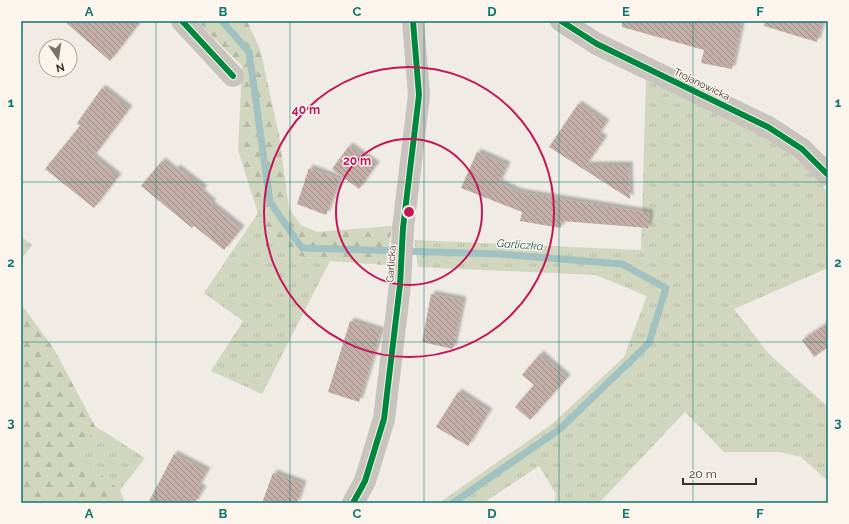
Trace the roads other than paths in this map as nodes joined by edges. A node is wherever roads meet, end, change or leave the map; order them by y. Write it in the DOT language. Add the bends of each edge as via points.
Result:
graph roads {
  1 [pos="182,21"];
  2 [pos="413,21"];
  3 [pos="560,21"];
  4 [pos="233,76"];
  5 [pos="828,175"];
  6 [pos="352,503"];
  1 -- 4 [label="street"];
  2 -- 6 [label="street, Garlicka" via="418,95 384,419 365,481"];
  3 -- 5 [label="street, Trojanowicka" via="597,44 768,127 802,149"];
}
